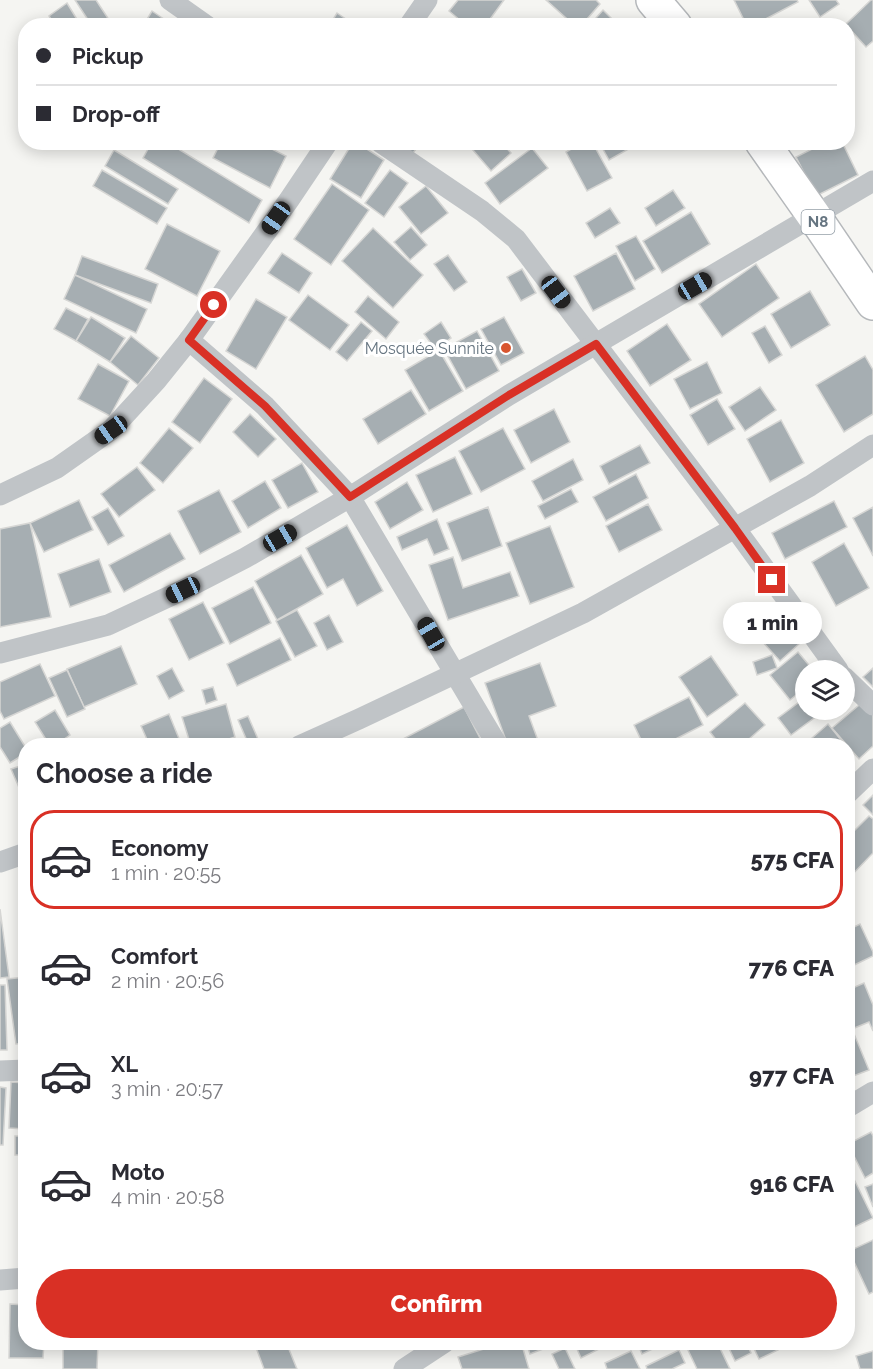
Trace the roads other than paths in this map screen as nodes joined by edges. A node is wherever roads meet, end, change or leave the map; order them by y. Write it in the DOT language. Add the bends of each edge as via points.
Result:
graph roads {
  1 [pos="170,0"];
  2 [pos="427,0"];
  3 [pos="653,0"];
  4 [pos="196,18"];
  5 [pos="415,18"];
  6 [pos="668,18"];
  7 [pos="322,150"];
  8 [pos="392,150"];
  9 [pos="768,150"];
  10 [pos="873,181"];
  11 [pos="814,216"];
  12 [pos="873,303"];
  13 [pos="189,340"];
  14 [pos="596,344"];
  15 [pos="873,445"];
  16 [pos="0,495"];
  17 [pos="350,497"];
  18 [pos="735,528"];
  19 [pos="0,653"];
  20 [pos="831,660"];
  21 [pos="454,674"];
  22 [pos="855,688"];
  23 [pos="873,705"];
  24 [pos="317,738"];
  25 [pos="493,738"];
  26 [pos="873,769"];
  27 [pos="855,786"];
  28 [pos="18,856"];
  29 [pos="0,862"];
  30 [pos="18,1070"];
  31 [pos="0,1071"];
  32 [pos="873,1092"];
  33 [pos="855,1103"];
  34 [pos="18,1279"];
  35 [pos="0,1280"];
  36 [pos="433,1350"];
  37 [pos="404,1369"];
  1 -- 4 [label="street"];
  2 -- 5 [label="street"];
  3 -- 6 [label="highway"];
  7 -- 13 [label="street"];
  8 -- 14 [label="street" via="516,239"];
  9 -- 11 [label="highway, N8"];
  10 -- 11 [label="street"];
  11 -- 12 [label="highway, N8"];
  11 -- 14 [label="street"];
  13 -- 16 [label="street" via="111,430 57,468"];
  13 -- 17 [label="street" via="265,406"];
  14 -- 17 [label="street"];
  14 -- 18 [label="street"];
  15 -- 18 [label="street"];
  17 -- 19 [label="street" via="245,558 108,625"];
  17 -- 21 [label="street"];
  18 -- 20 [label="street"];
  18 -- 21 [label="street" via="583,613"];
  21 -- 24 [label="street"];
  21 -- 25 [label="street"];
  22 -- 23 [label="street"];
  26 -- 27 [label="street"];
  28 -- 29 [label="street"];
  30 -- 31 [label="street"];
  32 -- 33 [label="street"];
  34 -- 35 [label="street"];
  36 -- 37 [label="street"];
}
